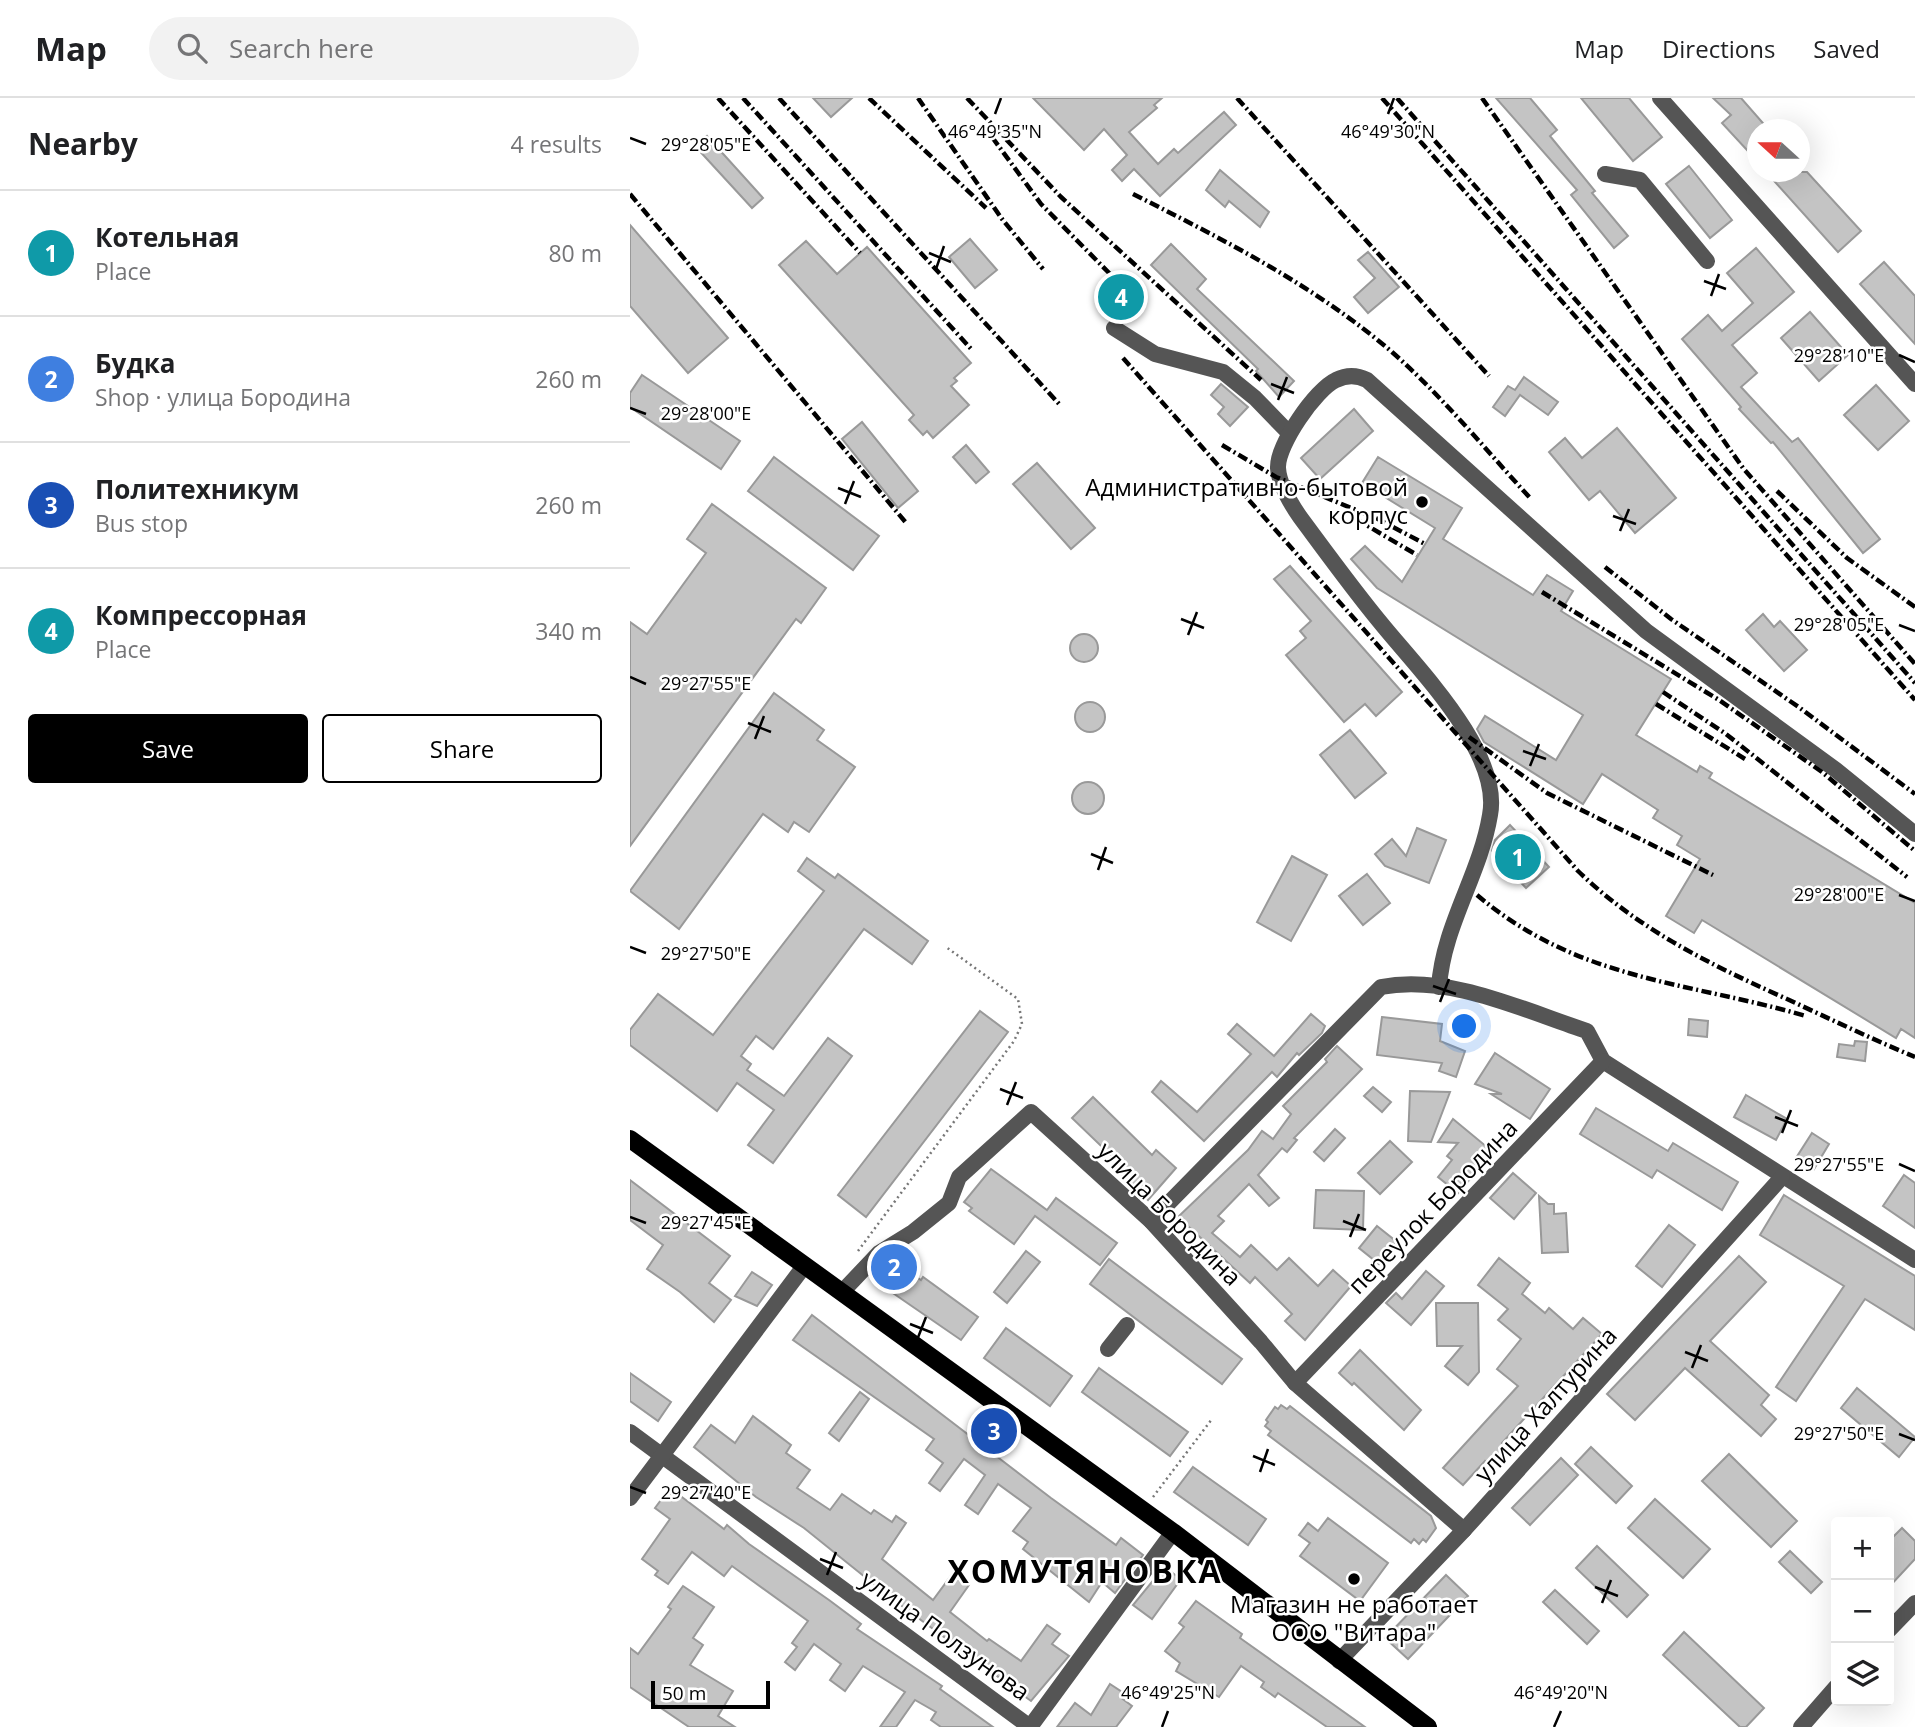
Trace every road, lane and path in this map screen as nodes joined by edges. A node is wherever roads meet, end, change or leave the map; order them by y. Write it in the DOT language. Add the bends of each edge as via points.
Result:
graph roads {
  1 [pos="1660,98"];
  2 [pos="1605,174"];
  3 [pos="1707,261"];
  4 [pos="1114,328"];
  5 [pos="1915,384"];
  6 [pos="1289,433"];
  7 [pos="1915,834"];
  8 [pos="946,947"];
  9 [pos="1439,987"];
  10 [pos="1603,1062"];
  11 [pos="630,1139"];
  12 [pos="1783,1177"];
  13 [pos="1151,1221"];
  14 [pos="858,1251"];
  15 [pos="1915,1260"];
  16 [pos="805,1265"];
  17 [pos="843,1291"];
  18 [pos="1127,1325"];
  19 [pos="1108,1349"];
  20 [pos="1295,1383"];
  21 [pos="1212,1419"];
  22 [pos="630,1432"];
  23 [pos="661,1455"];
  24 [pos="630,1498"];
  25 [pos="1143,1510"];
  26 [pos="1465,1530"];
  27 [pos="1172,1532"];
  28 [pos="1915,1602"];
  29 [pos="1894,1625"];
  30 [pos="1339,1661"];
  31 [pos="1831,1694"];
  32 [pos="1810,1724"];
  33 [pos="1030,1727"];
  34 [pos="1428,1727"];
  1 -- 5 [label="street"];
  2 -- 3 [label="street" via="1640,180"];
  4 -- 6 [label="street" via="1155,354 1223,372"];
  6 -- 7 [label="street" via="1334,381 1350,376 1367,380 1646,631"];
  6 -- 9 [label="street" via="1278,466 1290,502 1447,706 1482,763 1488,782 1491,813 1449,933"];
  8 -- 14 [label="path" via="1017,999 1021,1024 1014,1041"];
  9 -- 10 [label="street" via="1476,994 1587,1031"];
  9 -- 13 [label="street" via="1381,987"];
  10 -- 12 [label="street"];
  10 -- 20 [label="street, переулок Бородина"];
  11 -- 16 [label="main road"];
  12 -- 15 [label="street"];
  12 -- 26 [label="street, улица Халтурина"];
  13 -- 17 [label="street, улица Бородина" via="1031,1112 959,1177 950,1203 879,1253"];
  13 -- 20 [label="street, улица Бородина"];
  16 -- 17 [label="main road"];
  16 -- 23 [label="street"];
  17 -- 25 [label="main road"];
  18 -- 19 [label="street"];
  20 -- 26 [label="street, улица Бородина"];
  21 -- 25 [label="path"];
  22 -- 23 [label="street, улица Ползунова"];
  23 -- 24 [label="street"];
  23 -- 33 [label="street, улица Ползунова"];
  25 -- 27 [label="main road"];
  26 -- 30 [label="street, улица Халтурина"];
  27 -- 30 [label="main road"];
  27 -- 33 [label="street"];
  28 -- 29 [label="street"];
  30 -- 34 [label="main road"];
  31 -- 32 [label="street"];
}
